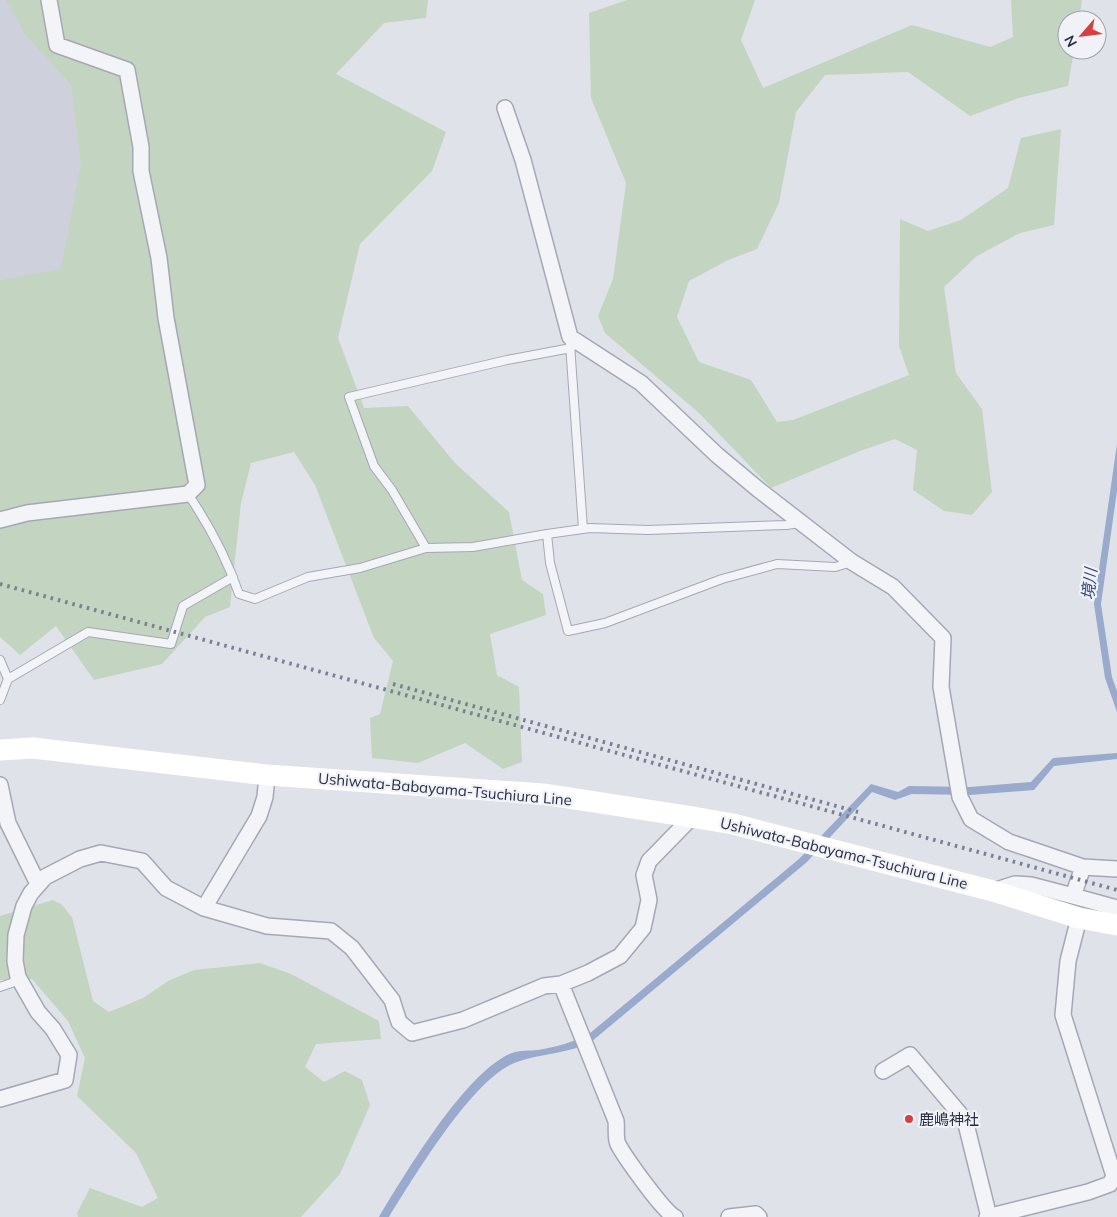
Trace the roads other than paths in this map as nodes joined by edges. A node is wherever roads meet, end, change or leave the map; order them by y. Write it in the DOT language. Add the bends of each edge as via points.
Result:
graph roads {
  1 [pos="49,0"];
  2 [pos="505,108"];
  3 [pos="570,342"];
  4 [pos="188,494"];
  5 [pos="0,520"];
  6 [pos="800,522"];
  7 [pos="583,529"];
  8 [pos="547,534"];
  9 [pos="426,548"];
  10 [pos="852,562"];
  11 [pos="233,577"];
  12 [pos="0,660"];
  13 [pos="8,680"];
  14 [pos="0,700"];
  15 [pos="0,750"];
  16 [pos="267,775"];
  17 [pos="0,785"];
  18 [pos="692,817"];
  19 [pos="1083,867"];
  20 [pos="1117,869"];
  21 [pos="38,884"];
  22 [pos="993,891"];
  23 [pos="1073,896"];
  24 [pos="204,908"];
  25 [pos="1117,908"];
  26 [pos="1079,918"];
  27 [pos="1117,925"];
  28 [pos="20,980"];
  29 [pos="561,984"];
  30 [pos="0,987"];
  31 [pos="883,1071"];
  32 [pos="0,1099"];
  33 [pos="675,1217"];
  34 [pos="729,1217"];
  35 [pos="759,1217"];
  36 [pos="988,1217"];
  1 -- 4 [label="street" via="57,44 127,70 131,81 141,147 141,171 160,258 166,318 197,485"];
  2 -- 3 [label="street" via="523,160"];
  3 -- 6 [label="street" via="641,383 717,455"];
  3 -- 7 [label="lane"];
  3 -- 9 [label="lane" via="349,397 374,466"];
  4 -- 5 [label="street" via="26,513"];
  4 -- 11 [label="lane" via="204,517"];
  6 -- 7 [label="lane" via="786,525"];
  6 -- 10 [label="street"];
  7 -- 8 [label="lane"];
  8 -- 9 [label="lane" via="473,547"];
  8 -- 10 [label="lane" via="550,563 568,632 605,623 722,579 777,564 835,567"];
  9 -- 11 [label="lane" via="360,568 308,577 255,599 239,594"];
  10 -- 19 [label="street" via="892,586 943,638 941,687 960,797 971,819 1009,842"];
  11 -- 13 [label="lane" via="183,606 171,644 88,632"];
  12 -- 13 [label="lane"];
  13 -- 14 [label="lane"];
  15 -- 16 [label="main road, Ushiwata-Babayama-Tsuchiura Line" via="53,749"];
  16 -- 18 [label="main road, Ushiwata-Babayama-Tsuchiura Line" via="543,794"];
  16 -- 24 [label="street" via="259,816"];
  17 -- 21 [label="street" via="8,823"];
  18 -- 22 [label="main road, Ushiwata-Babayama-Tsuchiura Line" via="733,824"];
  18 -- 29 [label="street" via="648,862 644,875 649,900 643,928 620,956"];
  19 -- 20 [label="street"];
  19 -- 23 [label="street"];
  21 -- 24 [label="street" via="80,859 101,853 142,861 166,888"];
  21 -- 28 [label="street" via="24,906 16,935 15,961"];
  22 -- 23 [label="street" via="1015,884 1031,885"];
  22 -- 26 [label="main road, Ushiwata-Babayama-Tsuchiura Line"];
  23 -- 25 [label="street"];
  24 -- 29 [label="street" via="267,926 331,931 352,948 392,1000 399,1022 412,1033 463,1020 544,986"];
  26 -- 27 [label="main road, Ushiwata-Babayama-Tsuchiura Line"];
  26 -- 36 [label="street" via="1068,962 1063,1015 1114,1176 1110,1184 1088,1192"];
  28 -- 30 [label="lane"];
  28 -- 32 [label="street" via="69,1055 65,1080"];
  29 -- 33 [label="street" via="616,1121 618,1143 655,1197 670,1216"];
  31 -- 36 [label="street" via="910,1055 965,1120"];
  34 -- 35 [label="street" via="756,1214"];
}
